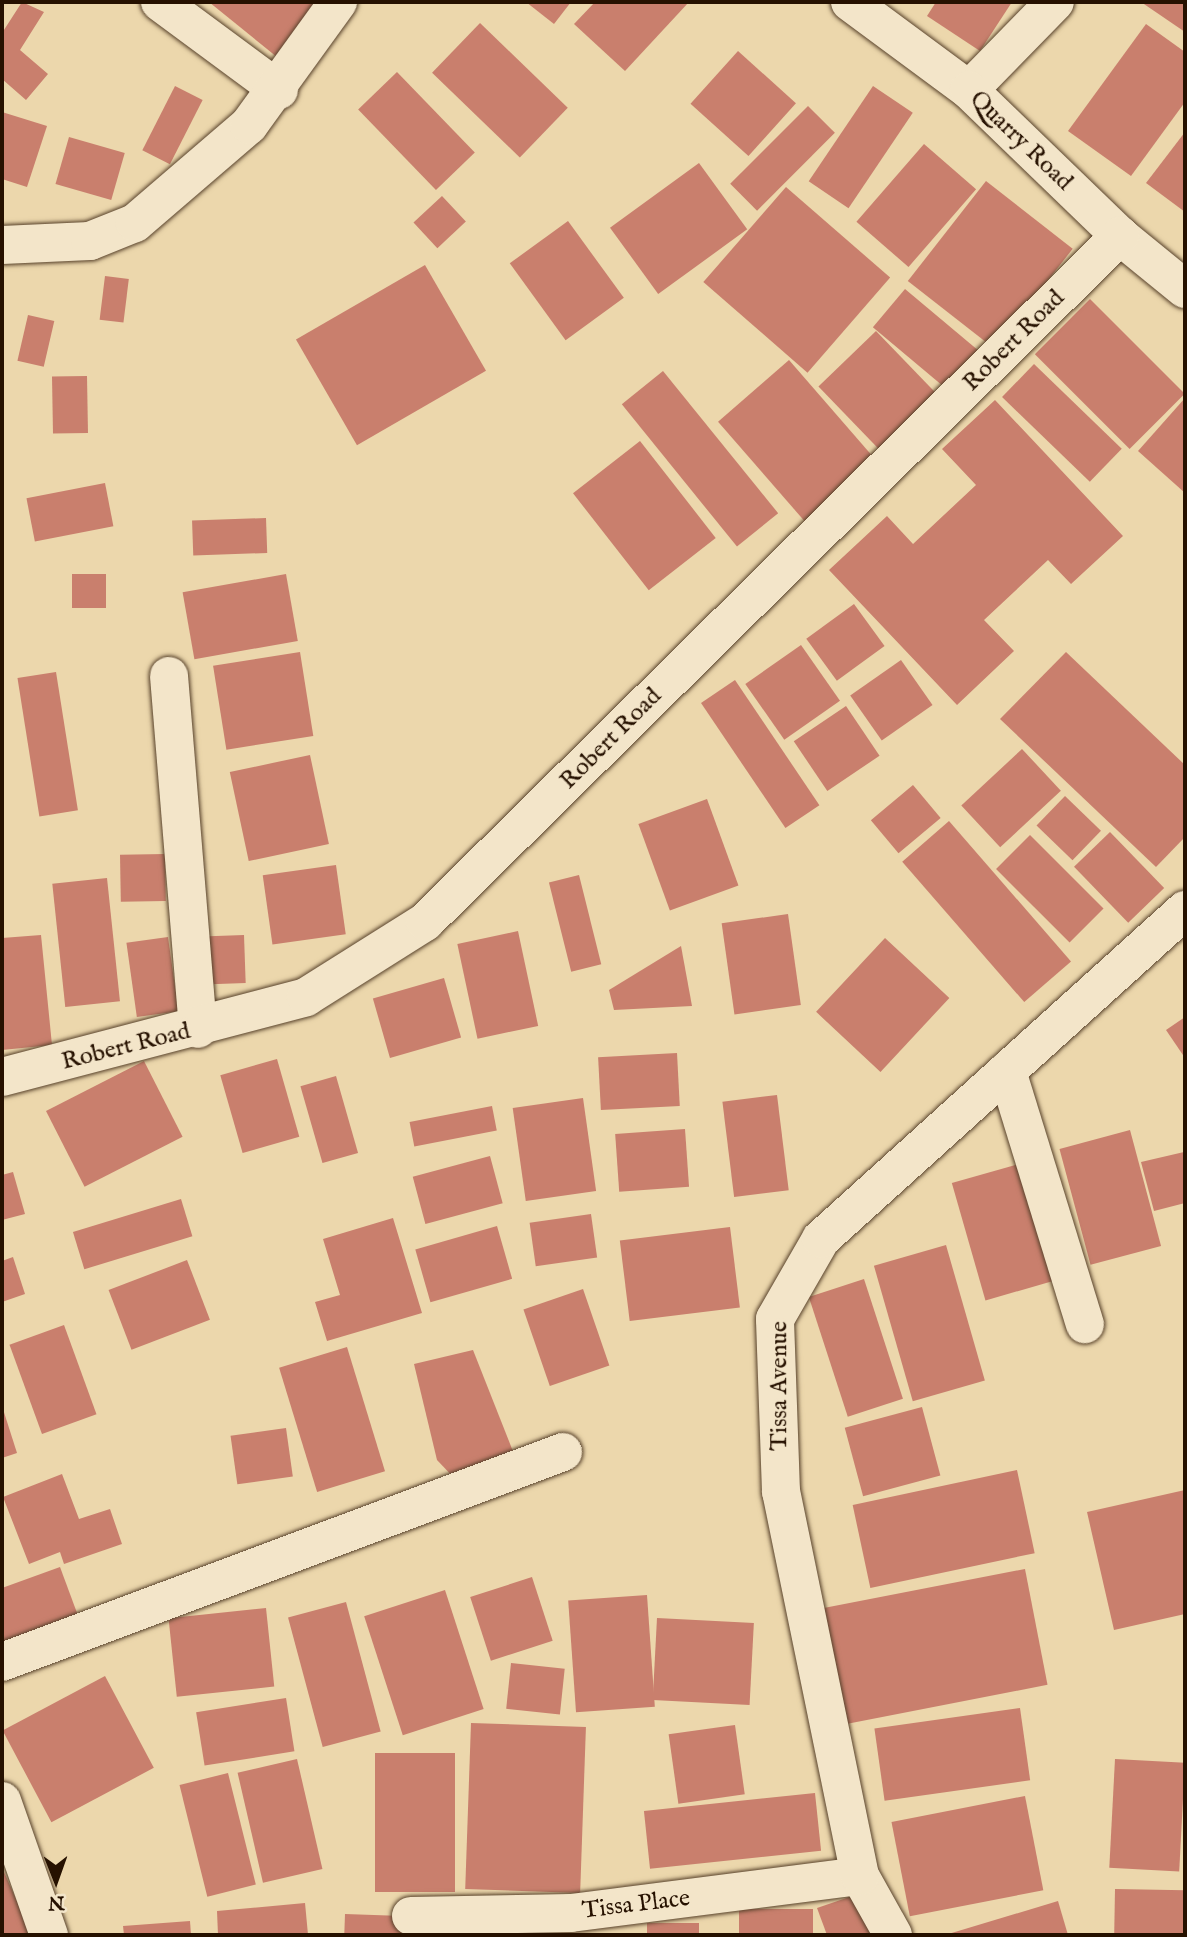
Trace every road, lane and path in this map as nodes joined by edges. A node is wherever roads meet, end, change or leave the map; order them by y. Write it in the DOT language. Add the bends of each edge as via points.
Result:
graph roads {
  1 [pos="160,2"];
  2 [pos="338,2"];
  3 [pos="850,2"];
  4 [pos="1055,2"];
  5 [pos="969,89"];
  6 [pos="279,90"];
  7 [pos="1120,236"];
  8 [pos="2,246"];
  9 [pos="1185,289"];
  10 [pos="169,676"];
  11 [pos="1185,910"];
  12 [pos="198,1029"];
  13 [pos="1007,1071"];
  14 [pos="2,1077"];
  15 [pos="1085,1324"];
  16 [pos="563,1452"];
  17 [pos="2,1662"];
  18 [pos="2,1801"];
  19 [pos="860,1876"];
  20 [pos="411,1916"];
  21 [pos="49,1935"];
  22 [pos="893,1935"];
  1 -- 6 [label="street"];
  2 -- 6 [label="street"];
  3 -- 5 [label="street, Quarry Road"];
  4 -- 5 [label="street"];
  5 -- 7 [label="street, Quarry Road"];
  6 -- 8 [label="street" via="206,165 135,223 90,241"];
  7 -- 9 [label="street, Quarry Road"];
  7 -- 12 [label="street, Robert Road" via="425,922 306,998"];
  10 -- 12 [label="street"];
  11 -- 13 [label="street, Tissa Avenue"];
  12 -- 14 [label="street, Robert Road"];
  13 -- 15 [label="street"];
  13 -- 19 [label="street, Tissa Avenue" via="821,1239 775,1319 781,1492"];
  16 -- 17 [label="street"];
  18 -- 21 [label="street"];
  19 -- 20 [label="street, Tissa Place" via="571,1913"];
  19 -- 22 [label="street, Tissa Avenue"];
}
